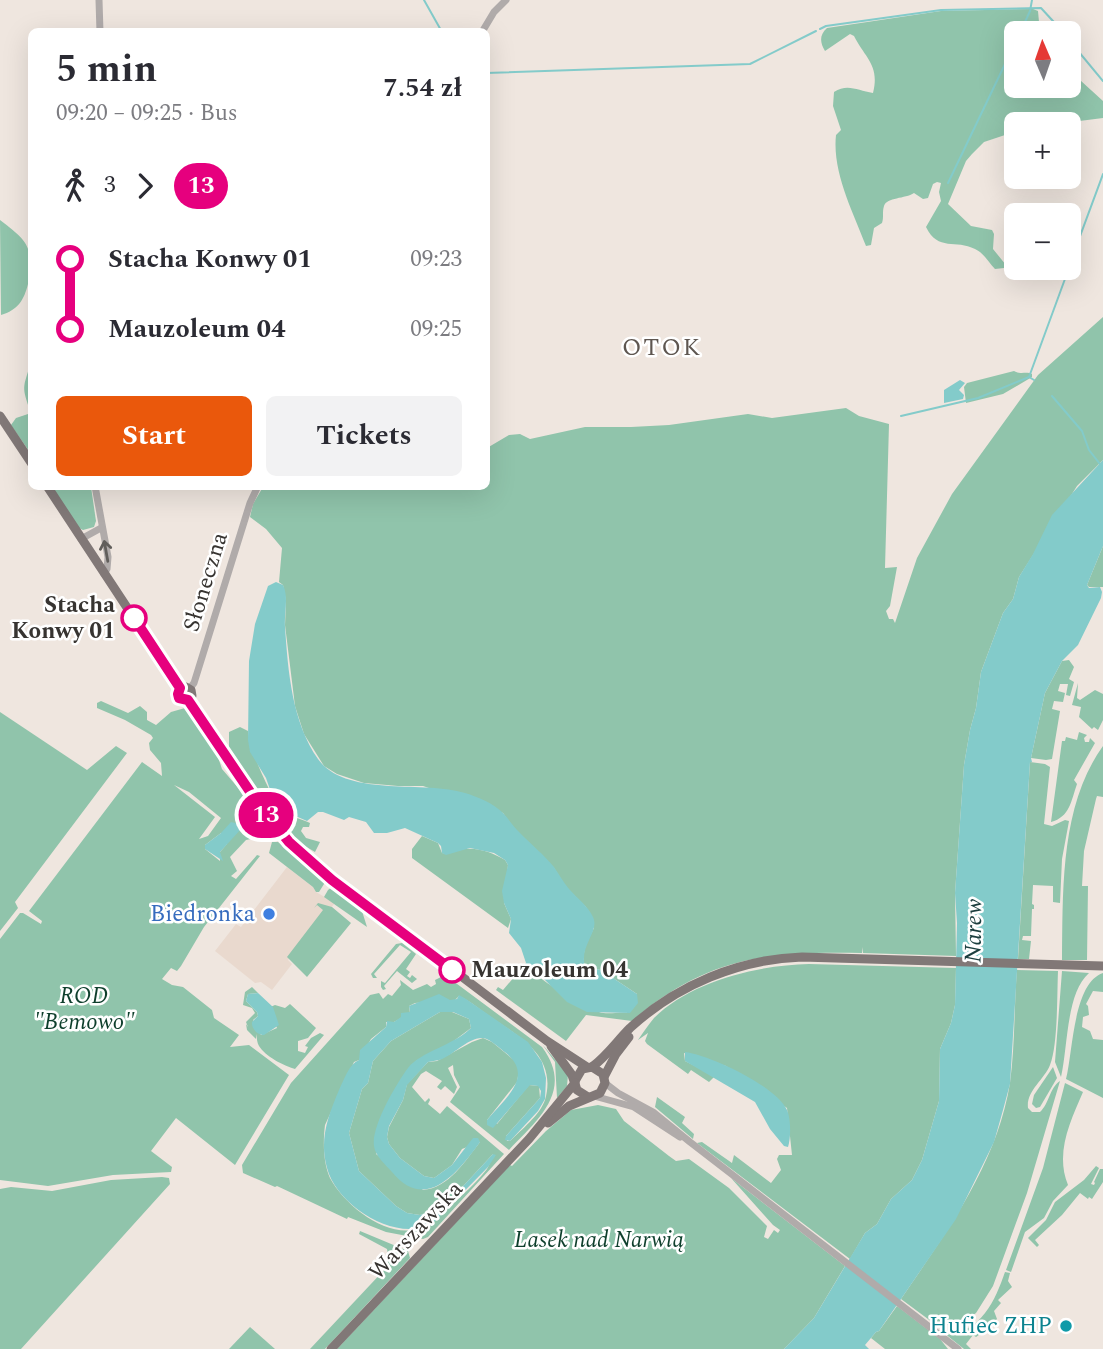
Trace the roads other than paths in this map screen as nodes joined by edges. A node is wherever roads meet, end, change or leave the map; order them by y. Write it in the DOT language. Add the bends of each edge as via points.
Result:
graph roads {
  1 [pos="99,0"];
  2 [pos="506,0"];
  3 [pos="100,28"];
  4 [pos="484,28"];
  5 [pos="0,416"];
  6 [pos="28,458"];
  7 [pos="50,490"];
  8 [pos="96,490"];
  9 [pos="256,490"];
  10 [pos="101,528"];
  11 [pos="81,539"];
  12 [pos="104,573"];
  13 [pos="185,688"];
  14 [pos="1103,966"];
  15 [pos="644,1018"];
  16 [pos="547,1041"];
  17 [pos="590,1067"];
  18 [pos="605,1080"];
  19 [pos="575,1082"];
  20 [pos="591,1096"];
  21 [pos="529,1139"];
  22 [pos="690,1142"];
  23 [pos="331,1349"];
  24 [pos="958,1349"];
  1 -- 3 [label="street"];
  2 -- 4 [label="street"];
  5 -- 6 [label="main road"];
  7 -- 11 [label="main road"];
  8 -- 10 [label="street"];
  9 -- 13 [label="street, Słoneczna" via="194,683"];
  10 -- 11 [label="street"];
  12 -- 10 [label="street, one-way" via="108,557"];
  11 -- 12 [label="main road"];
  12 -- 13 [label="main road"];
  13 -- 16 [label="main road" via="179,698 188,700 269,819 301,855"];
  14 -- 15 [label="main road" via="791,958 750,964 699,982"];
  15 -- 17 [label="main road"];
  15 -- 18 [label="main road" via="616,1054"];
  16 -- 17 [label="main road"];
  16 -- 19 [label="main road"];
  17 -- 18 [label="main road" via="601,1071"];
  17 -- 19 [label="main road" via="579,1072"];
  18 -- 20 [label="main road" via="600,1093"];
  18 -- 22 [label="street"];
  19 -- 20 [label="main road" via="580,1093"];
  19 -- 21 [label="main road, Warszawska"];
  20 -- 21 [label="main road, Warszawska" via="565,1109"];
  20 -- 22 [label="street" via="634,1107"];
  21 -- 23 [label="main road, Warszawska"];
  22 -- 24 [label="street"];
}
